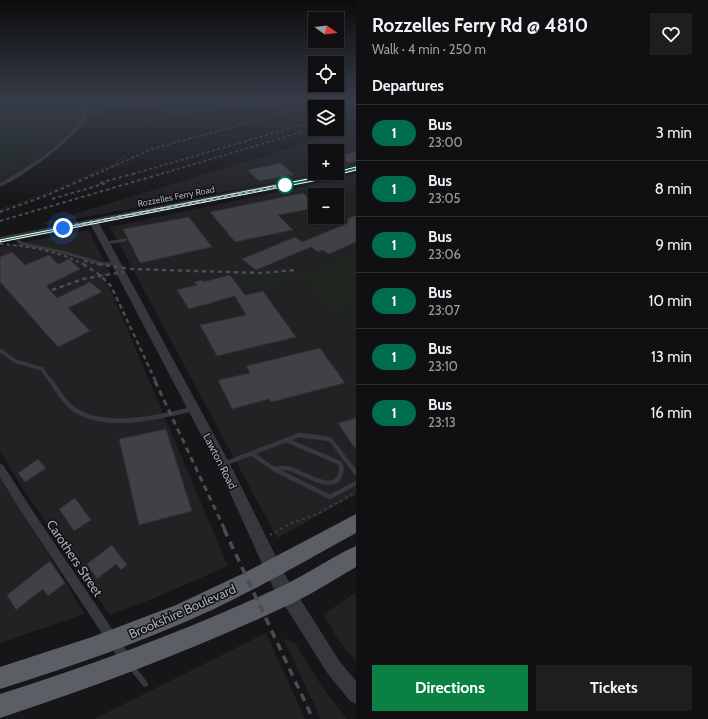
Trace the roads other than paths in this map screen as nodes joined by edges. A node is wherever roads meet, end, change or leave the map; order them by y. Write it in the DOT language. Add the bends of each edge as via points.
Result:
graph roads {
  1 [pos="70,135"];
  2 [pos="356,169"];
  3 [pos="0,185"];
  4 [pos="94,222"];
  5 [pos="17,237"];
  6 [pos="0,240"];
  7 [pos="125,240"];
  8 [pos="106,244"];
  9 [pos="116,263"];
  10 [pos="0,350"];
  11 [pos="194,409"];
  12 [pos="286,440"];
  13 [pos="252,454"];
  14 [pos="223,465"];
  15 [pos="0,468"];
  16 [pos="274,469"];
  17 [pos="356,473"];
  18 [pos="356,483"];
  19 [pos="356,523"];
  20 [pos="356,556"];
  21 [pos="273,568"];
  22 [pos="288,595"];
  23 [pos="113,641"];
  24 [pos="128,662"];
  25 [pos="0,678"];
  26 [pos="145,684"];
  27 [pos="356,695"];
  28 [pos="0,706"];
  1 -- 3 [label="street" via="32,167"];
  2 -- 4 [label="street, Rozzelles Ferry Road"];
  4 -- 5 [label="street, Rozzelles Ferry Road"];
  4 -- 8 [label="street, Lawton Road"];
  5 -- 6 [label="street, Rozzelles Ferry Road"];
  5 -- 9 [label="lane" via="19,242 24,244 103,264"];
  7 -- 8 [label="lane"];
  8 -- 9 [label="street, Lawton Road"];
  9 -- 11 [label="street, Lawton Road"];
  10 -- 11 [label="lane" via="21,365 42,369 70,407 90,417 134,420"];
  11 -- 14 [label="street, Lawton Road"];
  12 -- 13 [label="lane"];
  12 -- 16 [label="lane" via="340,463 341,477 327,483 287,468"];
  12 -- 17 [label="lane" via="299,435 330,439"];
  13 -- 14 [label="lane"];
  13 -- 16 [label="lane"];
  14 -- 21 [label="street, Lawton Road"];
  15 -- 23 [label="street, Carothers Street"];
  16 -- 18 [label="lane" via="330,497"];
  19 -- 21 [label="highway, Brookshire Boulevard"];
  20 -- 22 [label="highway"];
  21 -- 22 [label="street, Lawton Road"];
  21 -- 23 [label="highway, Brookshire Boulevard" via="183,612"];
  22 -- 24 [label="highway"];
  22 -- 27 [label="street, Lawton Road" via="334,668"];
  23 -- 24 [label="street, Carothers Street"];
  23 -- 25 [label="highway, Brookshire Boulevard"];
  24 -- 26 [label="lane"];
  24 -- 28 [label="highway"];
}
